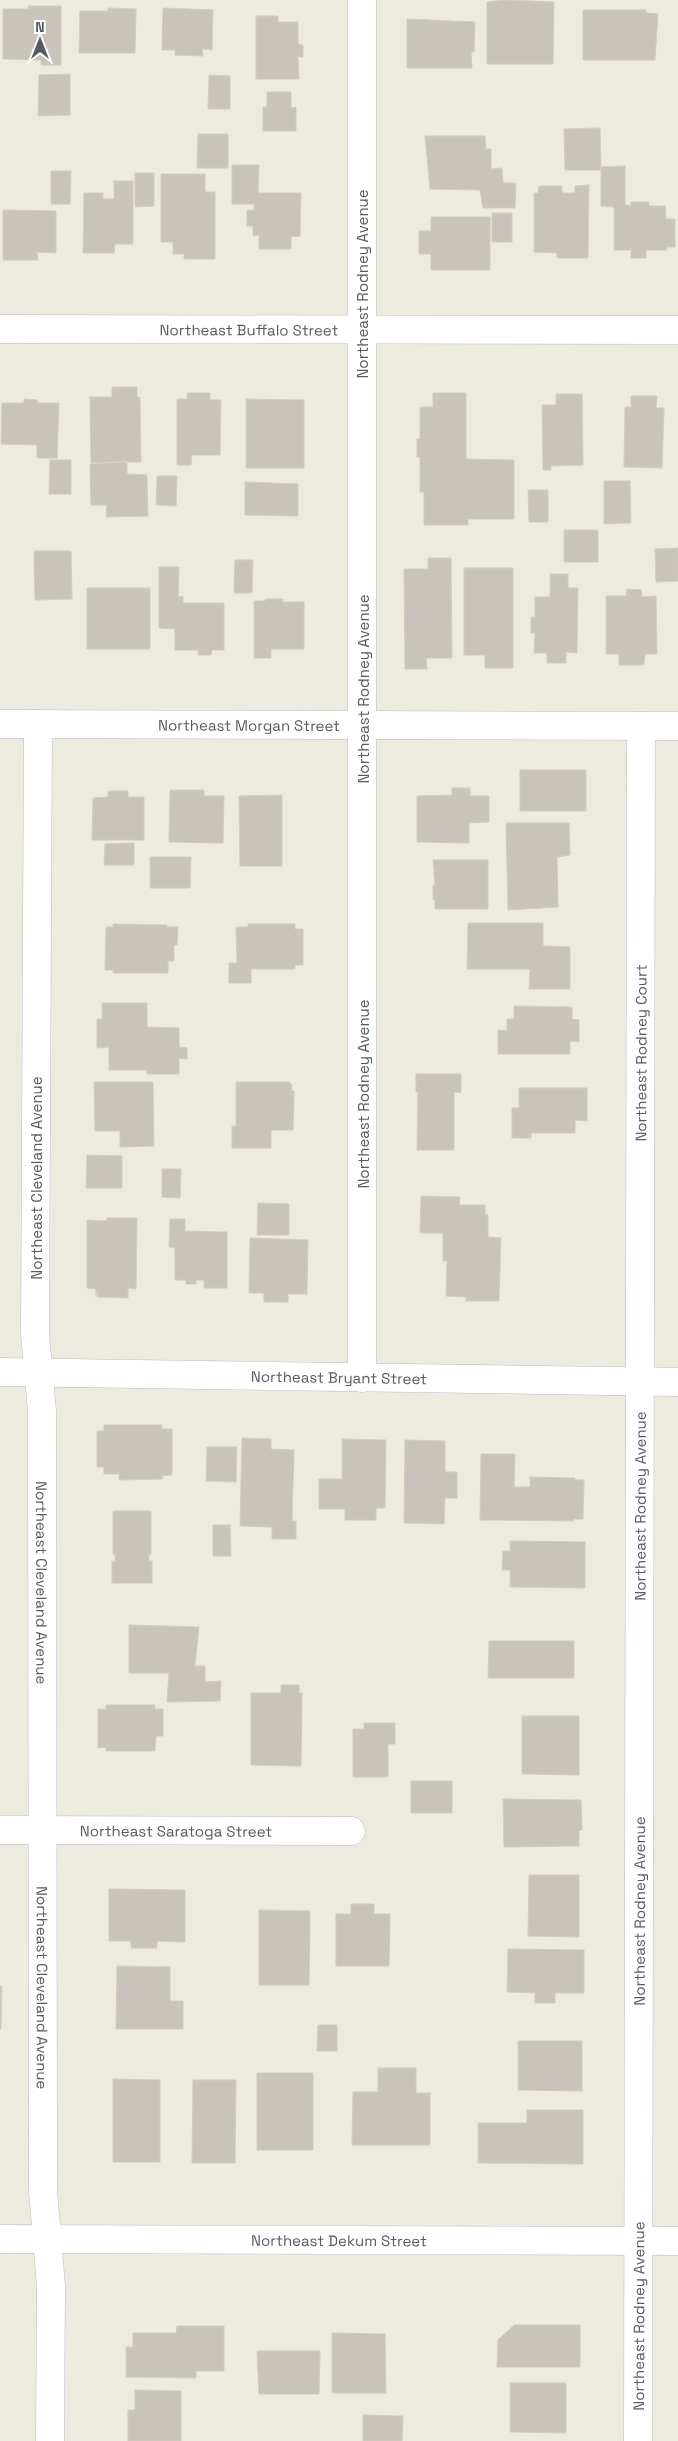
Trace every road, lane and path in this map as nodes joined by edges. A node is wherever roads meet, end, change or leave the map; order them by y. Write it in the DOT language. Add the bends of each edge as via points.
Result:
graph roads {
  1 [pos="362,0"];
  2 [pos="0,329"];
  3 [pos="362,330"];
  4 [pos="678,330"];
  5 [pos="0,724"];
  6 [pos="38,724"];
  7 [pos="363,724"];
  8 [pos="641,726"];
  9 [pos="678,726"];
  10 [pos="0,1372"];
  11 [pos="39,1373"];
  12 [pos="362,1378"];
  13 [pos="641,1382"];
  14 [pos="678,1382"];
  15 [pos="0,1830"];
  16 [pos="41,1830"];
  17 [pos="351,1831"];
  18 [pos="0,2239"];
  19 [pos="47,2239"];
  20 [pos="639,2241"];
  21 [pos="678,2242"];
  22 [pos="50,2441"];
  23 [pos="638,2441"];
  1 -- 3 [label="street, Northeast Rodney Avenue"];
  2 -- 3 [label="street, Northeast Buffalo Street"];
  3 -- 4 [label="street, Northeast Buffalo Street"];
  3 -- 7 [label="street, Northeast Rodney Avenue"];
  5 -- 6 [label="street, Northeast Morgan Street"];
  6 -- 7 [label="street, Northeast Morgan Street"];
  6 -- 11 [label="street, Northeast Cleveland Avenue" via="35,1334"];
  7 -- 8 [label="street, Northeast Morgan Street"];
  7 -- 12 [label="street, Northeast Rodney Avenue"];
  8 -- 9 [label="street, Northeast Morgan Street"];
  8 -- 13 [label="street, Northeast Rodney Court"];
  10 -- 11 [label="street, Northeast Bryant Street"];
  11 -- 12 [label="street, Northeast Bryant Street"];
  11 -- 16 [label="street, Northeast Cleveland Avenue" via="42,1411"];
  12 -- 13 [label="street, Northeast Bryant Street"];
  13 -- 14 [label="street, Northeast Bryant Street"];
  13 -- 20 [label="street, Northeast Rodney Avenue"];
  15 -- 16 [label="street, Northeast Saratoga Street"];
  16 -- 17 [label="street, Northeast Saratoga Street"];
  16 -- 19 [label="street, Northeast Cleveland Avenue" via="43,2190"];
  18 -- 19 [label="street, Northeast Dekum Street"];
  19 -- 20 [label="street, Northeast Dekum Street"];
  19 -- 22 [label="street, Northeast Cleveland Avenue" via="51,2286"];
  20 -- 21 [label="street, Northeast Dekum Street"];
  20 -- 23 [label="street, Northeast Rodney Avenue"];
}
